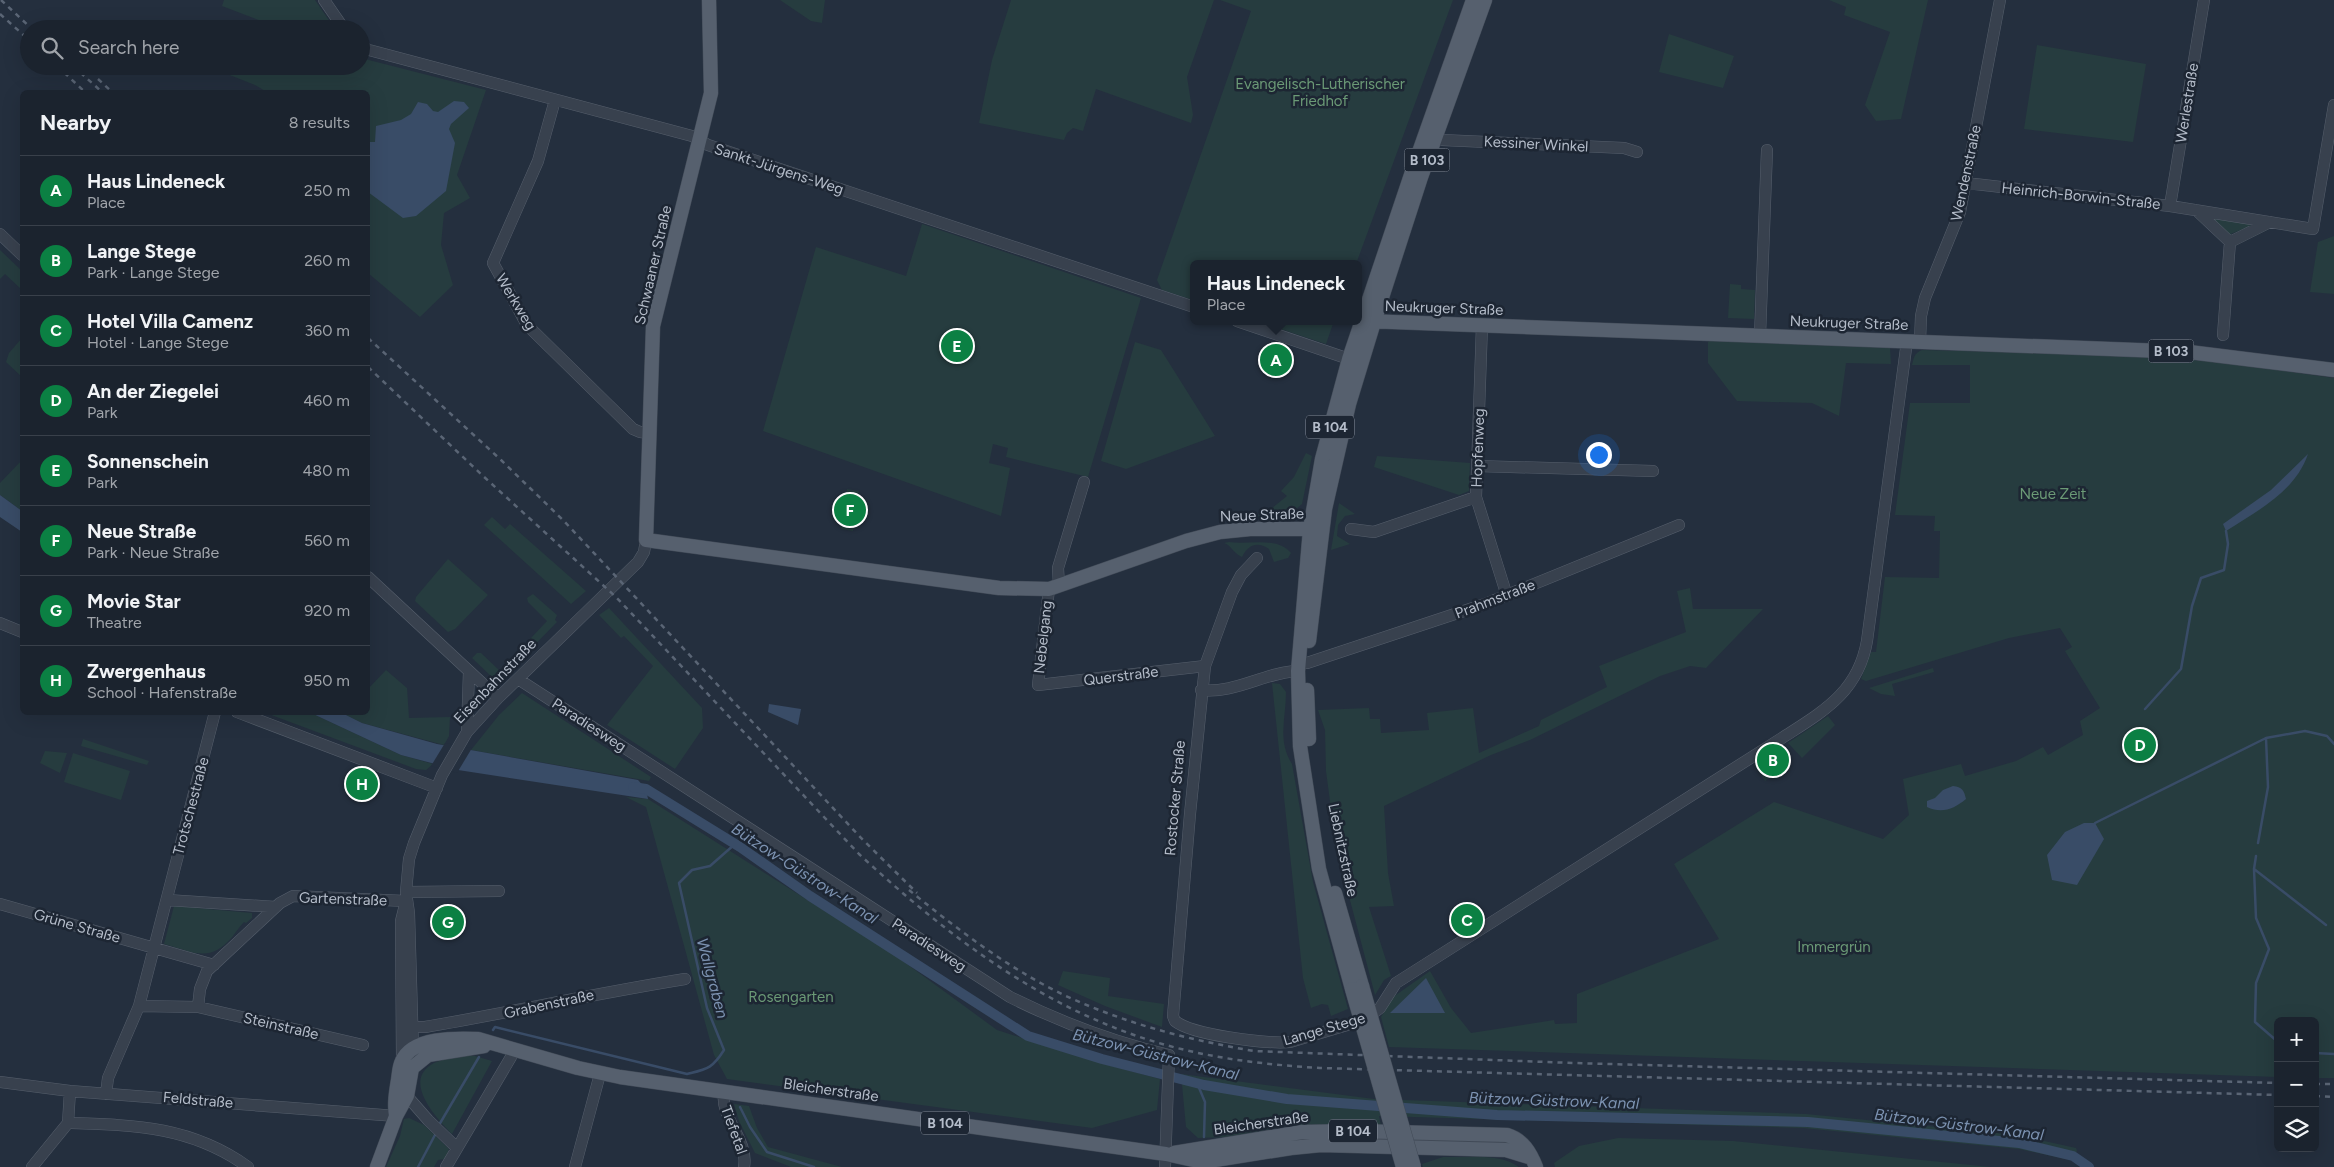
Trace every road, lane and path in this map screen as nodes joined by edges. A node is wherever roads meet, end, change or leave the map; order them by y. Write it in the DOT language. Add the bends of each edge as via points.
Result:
graph roads {
  1 [pos="709,0"];
  2 [pos="1473,0"];
  3 [pos="1485,0"];
  4 [pos="2000,0"];
  5 [pos="2204,0"];
  6 [pos="327,5"];
  7 [pos="338,20"];
  8 [pos="370,50"];
  9 [pos="555,100"];
  10 [pos="2334,105"];
  11 [pos="2332,129"];
  12 [pos="1436,137"];
  13 [pos="700,141"];
  14 [pos="1767,150"];
  15 [pos="1637,152"];
  16 [pos="1966,183"];
  17 [pos="2170,206"];
  18 [pos="2196,210"];
  19 [pos="2270,222"];
  20 [pos="0,234"];
  21 [pos="2230,242"];
  22 [pos="20,253"];
  23 [pos="1190,306"];
  24 [pos="1367,321"];
  25 [pos="1249,325"];
  26 [pos="1482,325"];
  27 [pos="2223,335"];
  28 [pos="1760,336"];
  29 [pos="1913,341"];
  30 [pos="1349,359"];
  31 [pos="2334,370"];
  32 [pos="649,433"];
  33 [pos="1477,466"];
  34 [pos="1653,471"];
  35 [pos="1084,482"];
  36 [pos="1476,497"];
  37 [pos="1679,524"];
  38 [pos="1316,529"];
  39 [pos="1351,529"];
  40 [pos="646,540"];
  41 [pos="1257,558"];
  42 [pos="370,579"];
  43 [pos="1054,588"];
  44 [pos="1507,596"];
  45 [pos="0,623"];
  46 [pos="20,631"];
  47 [pos="1205,666"];
  48 [pos="1303,667"];
  49 [pos="469,671"];
  50 [pos="518,679"];
  51 [pos="1038,685"];
  52 [pos="1201,690"];
  53 [pos="498,698"];
  54 [pos="214,715"];
  55 [pos="245,715"];
  56 [pos="465,736"];
  57 [pos="437,788"];
  58 [pos="499,891"];
  59 [pos="406,896"];
  60 [pos="167,900"];
  61 [pos="0,904"];
  62 [pos="278,905"];
  63 [pos="154,949"];
  64 [pos="214,965"];
  65 [pos="685,979"];
  66 [pos="1357,987"];
  67 [pos="139,1006"];
  68 [pos="198,1007"];
  69 [pos="1182,1027"];
  70 [pos="412,1029"];
  71 [pos="432,1041"];
  72 [pos="363,1045"];
  73 [pos="495,1045"];
  74 [pos="409,1057"];
  75 [pos="511,1057"];
  76 [pos="600,1074"];
  77 [pos="0,1082"];
  78 [pos="70,1091"];
  79 [pos="724,1092"];
  80 [pos="106,1094"];
  81 [pos="407,1096"];
  82 [pos="396,1116"];
  83 [pos="68,1122"];
  84 [pos="457,1148"];
  85 [pos="1166,1161"];
  86 [pos="1534,1162"];
  87 [pos="32,1167"];
  88 [pos="248,1167"];
  89 [pos="377,1167"];
  90 [pos="446,1167"];
  91 [pos="575,1167"];
  92 [pos="744,1167"];
  93 [pos="1403,1167"];
  94 [pos="1414,1167"];
  1 -- 13 [label="main road, Schwaaner Straße" via="711,93"];
  2 -- 24 [label="main road, B 103"];
  3 -- 12 [label="main road, B 103"];
  4 -- 16 [label="street, Wendenstraße"];
  5 -- 17 [label="street, Werlestraße"];
  6 -- 7 [label="street"];
  8 -- 9 [label="street, Sankt-Jürgens-Weg"];
  9 -- 13 [label="street, Sankt-Jürgens-Weg" via="692,136"];
  9 -- 32 [label="street, Werkweg" via="538,161 493,263 527,325 537,336 633,429"];
  10 -- 11 [label="street"];
  11 -- 19 [label="street, Heinrich-Borwin-Straße" via="2313,229"];
  12 -- 15 [label="street, Kessiner Winkel" via="1442,140 1624,148"];
  12 -- 24 [label="main road, B 103"];
  13 -- 23 [label="street, Sankt-Jürgens-Weg"];
  13 -- 32 [label="main road, Schwaaner Straße" via="653,326"];
  14 -- 28 [label="street"];
  16 -- 17 [label="street, Heinrich-Borwin-Straße"];
  16 -- 29 [label="street, Wendenstraße" via="1954,228 1925,298"];
  17 -- 18 [label="street, Heinrich-Borwin-Straße"];
  18 -- 19 [label="street, Heinrich-Borwin-Straße"];
  18 -- 21 [label="street"];
  19 -- 21 [label="street"];
  20 -- 22 [label="street"];
  21 -- 27 [label="street"];
  24 -- 26 [label="main road, Neukruger Straße / B 103"];
  24 -- 30 [label="main road, B 104"];
  24 -- 38 [label="main road, B 104"];
  25 -- 30 [label="street"];
  26 -- 28 [label="main road, Neukruger Straße / B 103"];
  26 -- 33 [label="street, Hopfenweg"];
  28 -- 29 [label="main road, Neukruger Straße / B 103"];
  29 -- 31 [label="main road, Neukruger Straße / B 103" via="2189,352"];
  29 -- 69 [label="street, Lange Stege" via="1864,657 1851,683 1835,701 1396,984 1380,1008 1364,1020 1278,1043"];
  30 -- 38 [label="main road, B 104" via="1322,459"];
  32 -- 40 [label="main road, Schwaaner Straße"];
  33 -- 34 [label="street"];
  33 -- 36 [label="street, Hopfenweg"];
  35 -- 43 [label="street, Nebelgang"];
  36 -- 39 [label="street" via="1374,532"];
  36 -- 44 [label="street, Hopfenweg"];
  37 -- 44 [label="street, Prahmstraße"];
  38 -- 43 [label="main road, Neue Straße" via="1220,532"];
  38 -- 48 [label="main road, Liebnitzstraße / B 104"];
  40 -- 43 [label="main road, Neue Straße" via="999,588"];
  40 -- 50 [label="street, Eisenbahnstraße" via="638,562"];
  41 -- 47 [label="street, Rostocker Straße" via="1241,575 1232,592"];
  42 -- 49 [label="street"];
  43 -- 51 [label="street, Nebelgang"];
  44 -- 48 [label="street, Prahmstraße"];
  45 -- 46 [label="street"];
  47 -- 51 [label="street, Querstraße"];
  47 -- 52 [label="street, Rostocker Straße"];
  48 -- 52 [label="street, Prahmstraße" via="1222,690"];
  48 -- 66 [label="main road, Liebnitzstraße / B 104" via="1316,802"];
  49 -- 53 [label="street"];
  49 -- 56 [label="street"];
  50 -- 53 [label="street, Eisenbahnstraße"];
  50 -- 85 [label="street, Paradiesweg" via="1010,997 1097,1035 1170,1055"];
  52 -- 69 [label="street, Rostocker Straße" via="1173,1016"];
  53 -- 56 [label="street, Eisenbahnstraße"];
  54 -- 60 [label="street, Trotschestraße"];
  55 -- 57 [label="street"];
  56 -- 57 [label="street, Eisenbahnstraße"];
  57 -- 59 [label="street, Eisenbahnstraße" via="409,859"];
  58 -- 59 [label="street, Gartenstraße"];
  59 -- 62 [label="street, Gartenstraße" via="293,896"];
  59 -- 70 [label="street, Eisenbahnstraße"];
  59 -- 74 [label="street, Eisenbahnstraße" via="401,921"];
  60 -- 62 [label="street"];
  60 -- 63 [label="street, Trotschestraße"];
  61 -- 63 [label="street, Grüne Straße"];
  62 -- 64 [label="street"];
  63 -- 64 [label="street, Grüne Straße"];
  63 -- 67 [label="street, Trotschestraße"];
  64 -- 68 [label="street" via="204,976"];
  65 -- 70 [label="street, Grabenstraße"];
  66 -- 93 [label="main road, Liebnitzstraße / B 104, bridge"];
  66 -- 94 [label="main road, Liebnitzstraße / B 104, bridge"];
  67 -- 68 [label="street, Steinstraße"];
  67 -- 80 [label="street, Trotschestraße" via="108,1078"];
  68 -- 72 [label="street, Steinstraße"];
  70 -- 71 [label="street"];
  70 -- 74 [label="street, Eisenbahnstraße"];
  71 -- 73 [label="main road, Bleicherstraße / B 104" via="478,1039"];
  71 -- 74 [label="main road, Bleicherstraße / B 104"];
  73 -- 74 [label="main road, Bleicherstraße"];
  73 -- 76 [label="main road, Bleicherstraße / B 104"];
  74 -- 81 [label="main road, Eisenbahnstraße"];
  74 -- 82 [label="main road, Eisenbahnstraße" via="394,1106"];
  75 -- 84 [label="street"];
  76 -- 79 [label="main road, Bleicherstraße / B 104"];
  76 -- 91 [label="street"];
  77 -- 78 [label="street, Feldstraße"];
  78 -- 80 [label="street, Feldstraße"];
  78 -- 83 [label="street"];
  79 -- 85 [label="main road, Bleicherstraße / B 104"];
  79 -- 92 [label="street, Tiefetal" via="723,1108 744,1149"];
  80 -- 82 [label="street, Feldstraße"];
  81 -- 82 [label="main road, Eisenbahnstraße"];
  81 -- 84 [label="street"];
  82 -- 89 [label="main road"];
  83 -- 87 [label="street"];
  83 -- 88 [label="street" via="170,1130 213,1147"];
  84 -- 90 [label="street"];
  85 -- 86 [label="main road, Bleicherstraße / B 104" via="1202,1162 1321,1145 1506,1150"];
}
